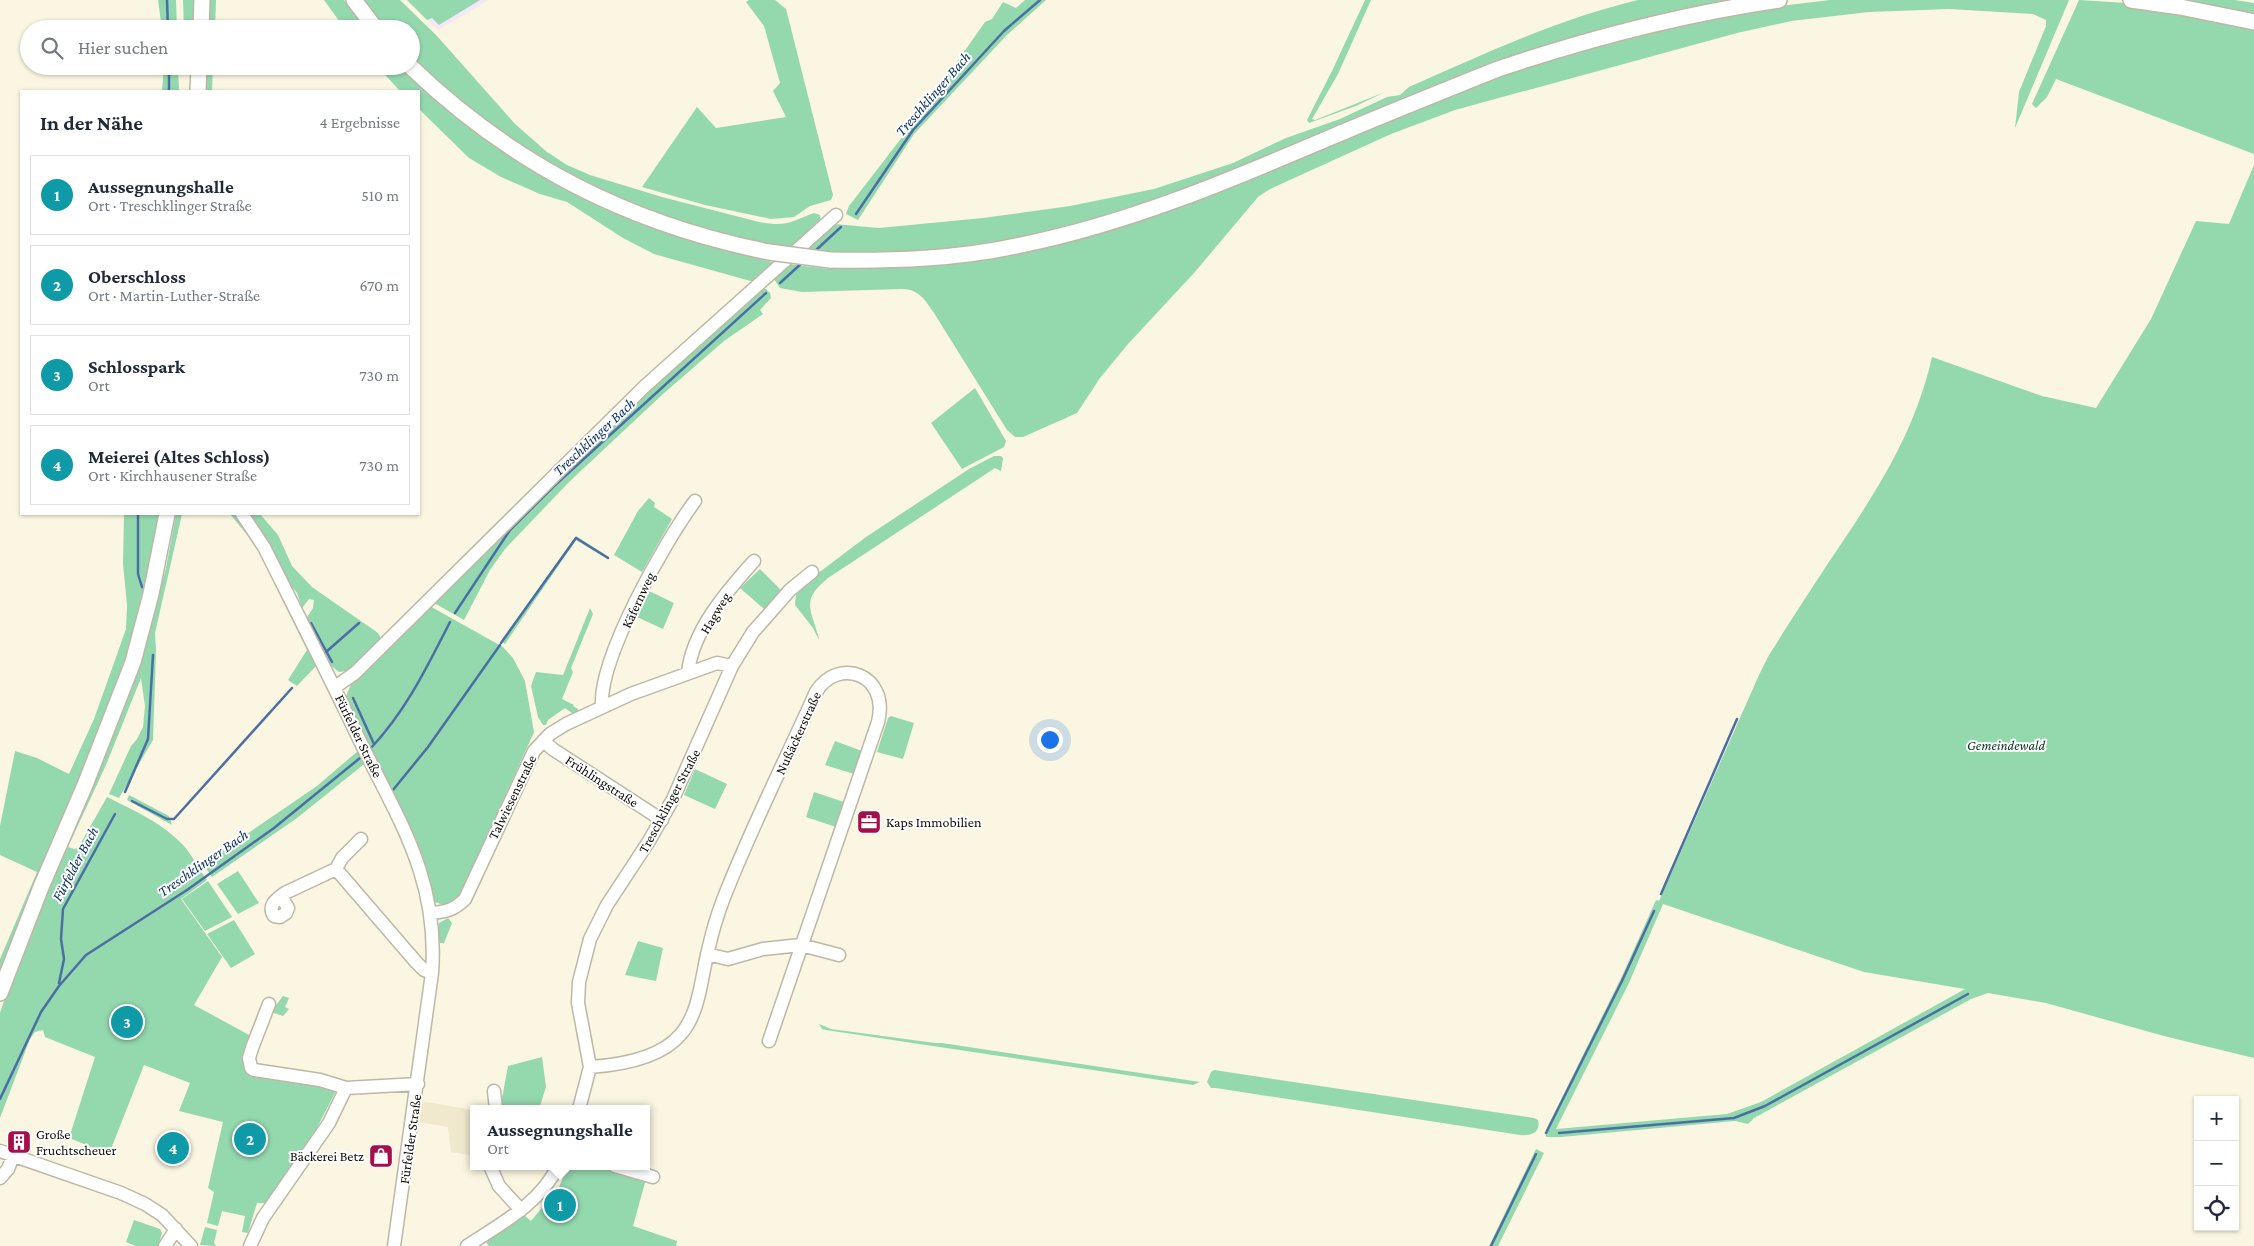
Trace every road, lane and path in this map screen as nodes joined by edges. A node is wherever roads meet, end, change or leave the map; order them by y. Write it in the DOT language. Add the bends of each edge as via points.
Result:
graph roads {
  1 [pos="202,0"];
  2 [pos="354,0"];
  3 [pos="1779,0"];
  4 [pos="2131,0"];
  5 [pos="201,20"];
  6 [pos="369,20"];
  7 [pos="2254,22"];
  8 [pos="199,75"];
  9 [pos="420,75"];
  10 [pos="198,90"];
  11 [pos="836,215"];
  12 [pos="695,501"];
  13 [pos="167,515"];
  14 [pos="243,515"];
  15 [pos="754,561"];
  16 [pos="812,572"];
  17 [pos="732,666"];
  18 [pos="688,673"];
  19 [pos="335,687"];
  20 [pos="602,707"];
  21 [pos="543,741"];
  22 [pos="662,820"];
  23 [pos="361,839"];
  24 [pos="336,869"];
  25 [pos="280,896"];
  26 [pos="430,914"];
  27 [pos="801,945"];
  28 [pos="707,954"];
  29 [pos="839,955"];
  30 [pos="432,973"];
  31 [pos="0,993"];
  32 [pos="269,1004"];
  33 [pos="770,1041"];
  34 [pos="590,1068"];
  35 [pos="418,1084"];
  36 [pos="346,1088"];
  37 [pos="494,1091"];
  38 [pos="496,1105"];
  39 [pos="579,1105"];
  40 [pos="0,1151"];
  41 [pos="13,1156"];
  42 [pos="492,1170"];
  43 [pos="556,1170"];
  44 [pos="629,1170"];
  45 [pos="653,1177"];
  46 [pos="0,1178"];
  47 [pos="521,1210"];
  48 [pos="176,1229"];
  49 [pos="165,1246"];
  50 [pos="191,1246"];
  51 [pos="250,1246"];
  52 [pos="394,1246"];
  53 [pos="467,1246"];
  1 -- 5 [label="main road"];
  2 -- 6 [label="main road"];
  3 -- 9 [label="main road, bridge" via="1656,22 1546,53 1489,72 1160,206 1095,226 1021,245 912,260 830,260 769,252 733,245 640,216 571,185 536,165 472,122"];
  4 -- 7 [label="main road"];
  8 -- 10 [label="main road"];
  11 -- 19 [label="street" via="644,387 354,673"];
  12 -- 20 [label="street, Käfernweg" via="656,561 625,628 604,684"];
  13 -- 31 [label="main road" via="133,662 83,791 40,886"];
  14 -- 19 [label="street, Fürfelder Straße" via="264,547"];
  15 -- 18 [label="street, Hagweg" via="714,609 691,658"];
  16 -- 17 [label="street, Treschklinger Straße" via="774,607 753,632"];
  17 -- 18 [label="street, Talwiesenstraße" via="717,663"];
  17 -- 22 [label="street, Treschklinger Straße"];
  18 -- 20 [label="street, Talwiesenstraße"];
  19 -- 26 [label="street, Fürfelder Straße" via="409,837 420,867"];
  20 -- 21 [label="street, Talwiesenstraße" via="566,724"];
  21 -- 22 [label="street, Frühlingstraße"];
  21 -- 26 [label="street, Talwiesenstraße" via="534,751 465,899 449,911"];
  22 -- 34 [label="street, Treschklinger Straße" via="607,905 584,959 578,1003"];
  23 -- 24 [label="street"];
  24 -- 25 [label="street"];
  24 -- 30 [label="street" via="416,962"];
  26 -- 30 [label="street, Fürfelder Straße"];
  27 -- 28 [label="street" via="763,949 728,959"];
  27 -- 28 [label="street, Nußäckerstraße" via="881,710 878,690 860,676 835,675 822,682 816,692 723,900"];
  27 -- 29 [label="street"];
  27 -- 33 [label="street, Nußäckerstraße"];
  28 -- 34 [label="street, Nußäckerstraße" via="696,1006 682,1034 659,1051"];
  30 -- 35 [label="street, Fürfelder Straße"];
  32 -- 36 [label="street" via="249,1058 251,1068"];
  34 -- 39 [label="street, Treschklinger Straße"];
  35 -- 36 [label="street"];
  35 -- 52 [label="street, Fürfelder Straße"];
  36 -- 51 [label="street" via="329,1123 263,1218"];
  37 -- 38 [label="street"];
  40 -- 41 [label="street"];
  41 -- 46 [label="street"];
  41 -- 48 [label="street" via="121,1193 162,1215"];
  42 -- 47 [label="street" via="499,1186"];
  43 -- 47 [label="street" via="545,1188"];
  44 -- 45 [label="street"];
  47 -- 53 [label="street"];
  48 -- 49 [label="street"];
  48 -- 50 [label="street"];
}
